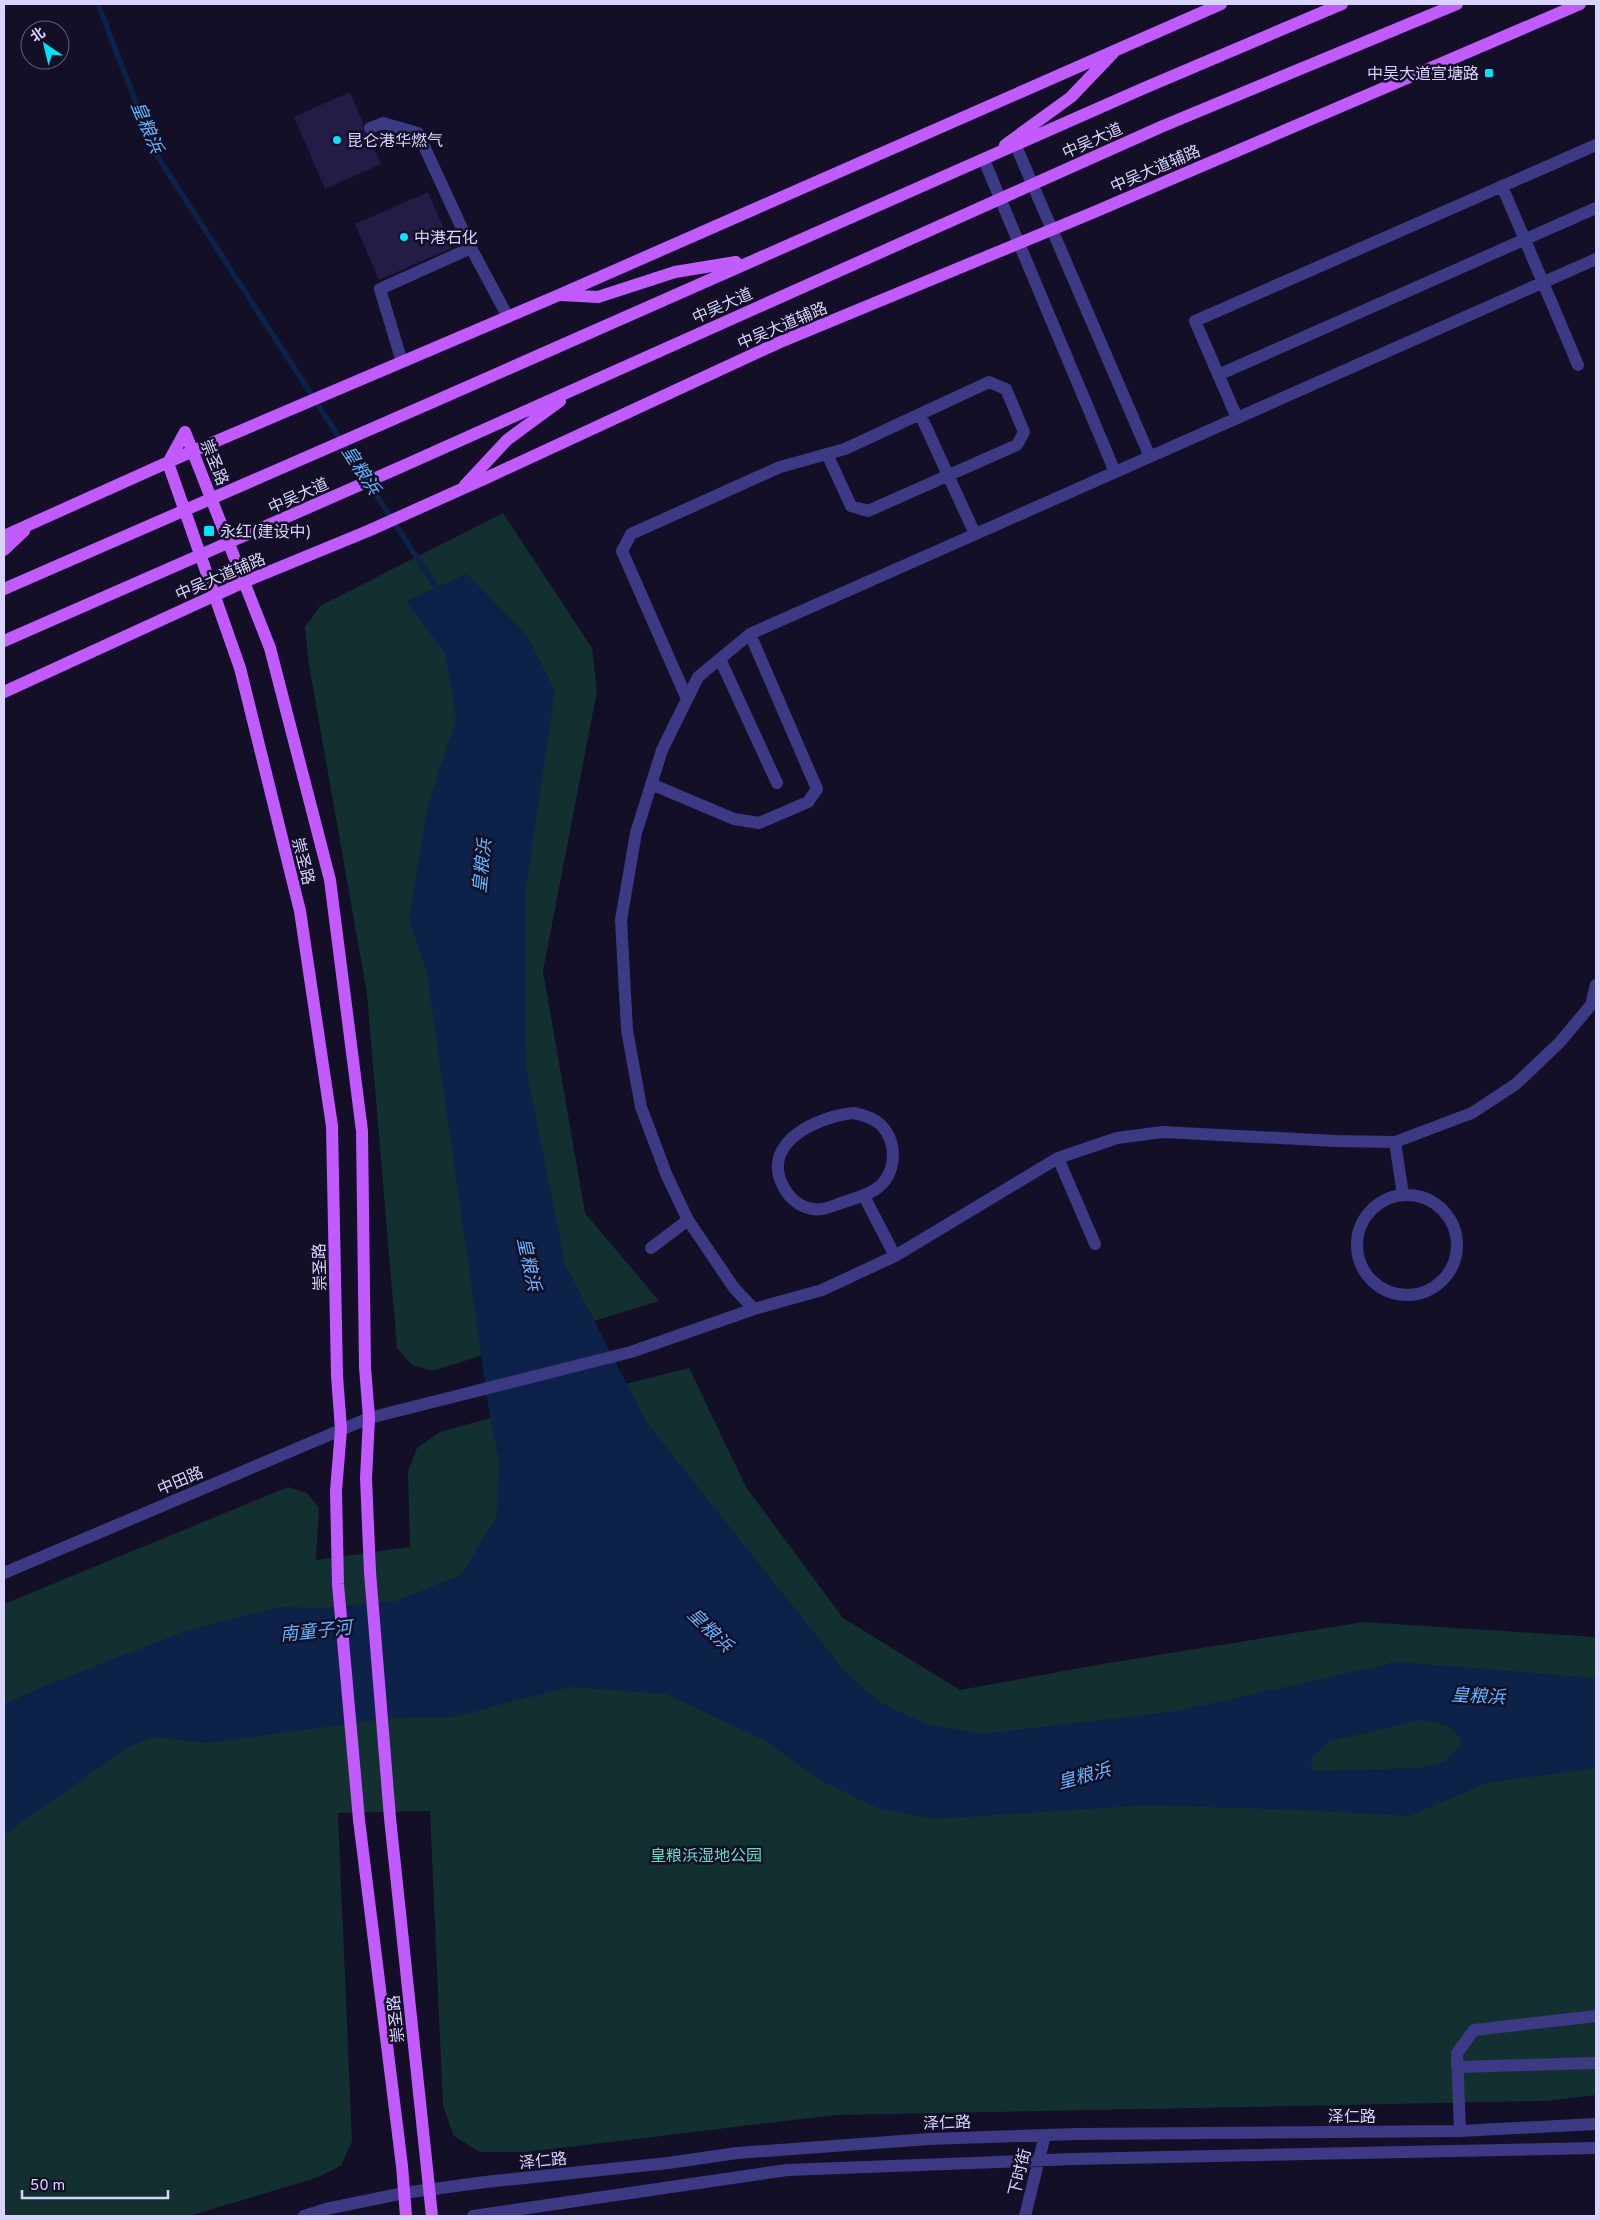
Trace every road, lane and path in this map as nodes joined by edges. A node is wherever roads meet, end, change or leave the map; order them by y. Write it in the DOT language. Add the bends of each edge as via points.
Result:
graph roads {
  1 [pos="1221,4"];
  2 [pos="1342,4"];
  3 [pos="1456,4"];
  4 [pos="1580,4"];
  5 [pos="1119,48"];
  6 [pos="370,128"];
  7 [pos="1596,145"];
  8 [pos="1016,146"];
  9 [pos="984,160"];
  10 [pos="1032,184"];
  11 [pos="1502,186"];
  12 [pos="1000,198"];
  13 [pos="1596,208"];
  14 [pos="1052,230"];
  15 [pos="1525,239"];
  16 [pos="1019,243"];
  17 [pos="471,248"];
  18 [pos="754,259"];
  19 [pos="1596,259"];
  20 [pos="1544,283"];
  21 [pos="559,295"];
  22 [pos="508,317"];
  23 [pos="402,362"];
  24 [pos="1578,365"];
  25 [pos="1218,375"];
  26 [pos="579,388"];
  27 [pos="920,414"];
  28 [pos="1237,418"];
  29 [pos="193,451"];
  30 [pos="827,454"];
  31 [pos="1150,457"];
  32 [pos="168,463"];
  33 [pos="1115,472"];
  34 [pos="948,475"];
  35 [pos="461,489"];
  36 [pos="211,498"];
  37 [pos="184,510"];
  38 [pos="34,523"];
  39 [pos="975,534"];
  40 [pos="4,536"];
  41 [pos="229,543"];
  42 [pos="4,550"];
  43 [pos="200,556"];
  44 [pos="244,582"];
  45 [pos="4,589"];
  46 [pos="214,595"];
  47 [pos="750,634"];
  48 [pos="4,641"];
  49 [pos="720,659"];
  50 [pos="4,692"];
  51 [pos="687,699"];
  52 [pos="777,783"];
  53 [pos="652,784"];
  54 [pos="1596,985"];
  55 [pos="1594,1005"];
  56 [pos="1396,1142"];
  57 [pos="1058,1158"];
  58 [pos="1403,1195"];
  59 [pos="864,1196"];
  60 [pos="688,1220"];
  61 [pos="1096,1244"];
  62 [pos="651,1248"];
  63 [pos="895,1256"];
  64 [pos="754,1309"];
  65 [pos="369,1418"];
  66 [pos="341,1429"];
  67 [pos="4,1573"];
  68 [pos="1596,2016"];
  69 [pos="1596,2063"];
  70 [pos="1457,2067"];
  71 [pos="1596,2124"];
  72 [pos="1460,2131"];
  73 [pos="1045,2135"];
  74 [pos="1596,2148"];
  75 [pos="1039,2161"];
  76 [pos="429,2191"];
  77 [pos="404,2193"];
  78 [pos="304,2216"];
  79 [pos="406,2216"];
  80 [pos="432,2216"];
  81 [pos="473,2216"];
  82 [pos="1025,2216"];
  1 -- 5 [label="main road"];
  2 -- 8 [label="main road, 中吴大道"];
  3 -- 10 [label="main road, 中吴大道"];
  4 -- 14 [label="main road, 中吴大道辅路"];
  5 -- 9 [label="main road" via="1070,97"];
  5 -- 21 [label="main road"];
  6 -- 17 [label="street" via="383,123 418,133"];
  7 -- 11 [label="street"];
  8 -- 9 [label="main road, 中吴大道"];
  8 -- 10 [label="street"];
  9 -- 12 [label="street"];
  9 -- 18 [label="main road, 中吴大道"];
  10 -- 12 [label="main road, 中吴大道"];
  10 -- 14 [label="street"];
  11 -- 15 [label="street"];
  11 -- 25 [label="street" via="1195,321"];
  12 -- 16 [label="street"];
  12 -- 26 [label="main road, 中吴大道"];
  13 -- 15 [label="street"];
  14 -- 16 [label="main road, 中吴大道辅路"];
  14 -- 31 [label="street"];
  15 -- 20 [label="street"];
  15 -- 25 [label="street"];
  16 -- 33 [label="street"];
  16 -- 35 [label="main road, 中吴大道辅路" via="778,342"];
  17 -- 22 [label="street"];
  17 -- 23 [label="street" via="380,289"];
  18 -- 21 [label="main road" via="675,272 598,297"];
  18 -- 36 [label="main road, 中吴大道"];
  19 -- 20 [label="street"];
  20 -- 24 [label="street"];
  20 -- 28 [label="street"];
  21 -- 22 [label="main road"];
  22 -- 23 [label="main road"];
  23 -- 29 [label="main road"];
  25 -- 28 [label="street"];
  26 -- 35 [label="main road" via="507,440"];
  26 -- 41 [label="main road, 中吴大道"];
  27 -- 30 [label="street" via="845,449"];
  27 -- 34 [label="street"];
  27 -- 34 [label="street" via="989,382 1006,389 1024,432 1017,445"];
  28 -- 31 [label="street"];
  29 -- 32 [label="main road"];
  29 -- 32 [label="main road, 崇圣路" via="185,432"];
  29 -- 36 [label="main road, 崇圣路"];
  30 -- 34 [label="street" via="851,506 868,511"];
  30 -- 51 [label="street" via="780,467 630,534 622,550"];
  31 -- 33 [label="street"];
  32 -- 37 [label="main road, 崇圣路"];
  32 -- 38 [label="main road"];
  33 -- 39 [label="street"];
  34 -- 39 [label="street"];
  35 -- 44 [label="main road, 中吴大道辅路"];
  36 -- 37 [label="main road, 中吴大道"];
  36 -- 41 [label="main road, 崇圣路"];
  37 -- 43 [label="main road, 崇圣路"];
  37 -- 45 [label="main road, 中吴大道"];
  38 -- 40 [label="main road"];
  38 -- 42 [label="main road"];
  39 -- 47 [label="street"];
  41 -- 43 [label="main road, 中吴大道"];
  41 -- 44 [label="main road, 崇圣路"];
  43 -- 46 [label="main road, 崇圣路"];
  43 -- 48 [label="main road, 中吴大道"];
  44 -- 46 [label="main road, 中吴大道辅路"];
  44 -- 65 [label="main road, 崇圣路" via="270,648 330,880 362,1131 365,1367"];
  46 -- 50 [label="main road, 中吴大道辅路"];
  46 -- 66 [label="main road, 崇圣路" via="240,668 300,911 309,970 332,1126"];
  47 -- 49 [label="street"];
  47 -- 53 [label="street" via="816,789 808,802 760,823 734,819"];
  49 -- 51 [label="street" via="698,677"];
  49 -- 52 [label="street"];
  51 -- 53 [label="street" via="662,750"];
  53 -- 60 [label="street" via="636,833 621,920 627,1030 641,1107"];
  54 -- 55 [label="street"];
  55 -- 56 [label="street" via="1516,1084 1472,1113"];
  56 -- 57 [label="street, 中田路" via="1163,1132 1117,1138"];
  56 -- 58 [label="street"];
  57 -- 61 [label="street"];
  57 -- 63 [label="street, 中田路"];
  58 -- 58 [label="street" via="1372,1209 1362,1222 1357,1238 1363,1271 1374,1284 1389,1293 1405,1296 1421,1294 1436,1286 1455,1260 1457,1244 1454,1228 1434,1203"];
  59 -- 59 [label="street" via="887,1178 892,1164 889,1136 880,1124 868,1116 839,1114 797,1133 787,1142 780,1154 778,1167 780,1180 795,1202 820,1210"];
  59 -- 63 [label="street"];
  60 -- 62 [label="street"];
  60 -- 64 [label="street" via="734,1288"];
  63 -- 64 [label="street, 中田路" via="822,1290"];
  64 -- 65 [label="street, 中田路" via="631,1352"];
  65 -- 66 [label="street, 中田路"];
  65 -- 76 [label="main road, 崇圣路" via="366,1478 370,1572 390,1818"];
  66 -- 67 [label="street, 中田路"];
  66 -- 77 [label="main road, 崇圣路" via="336,1491 338,1584 359,1820"];
  68 -- 70 [label="street" via="1474,2030 1456,2053"];
  69 -- 70 [label="street"];
  70 -- 72 [label="street"];
  71 -- 72 [label="street, 泽仁路"];
  72 -- 73 [label="street, 泽仁路"];
  73 -- 75 [label="street, 下时街"];
  73 -- 76 [label="street, 泽仁路" via="928,2139 737,2153"];
  74 -- 75 [label="street"];
  75 -- 81 [label="street" via="787,2170"];
  75 -- 82 [label="street, 下时街"];
  76 -- 77 [label="street, 泽仁路"];
  76 -- 80 [label="main road, 崇圣路"];
  77 -- 78 [label="street, 泽仁路"];
  77 -- 79 [label="main road, 崇圣路"];
}
